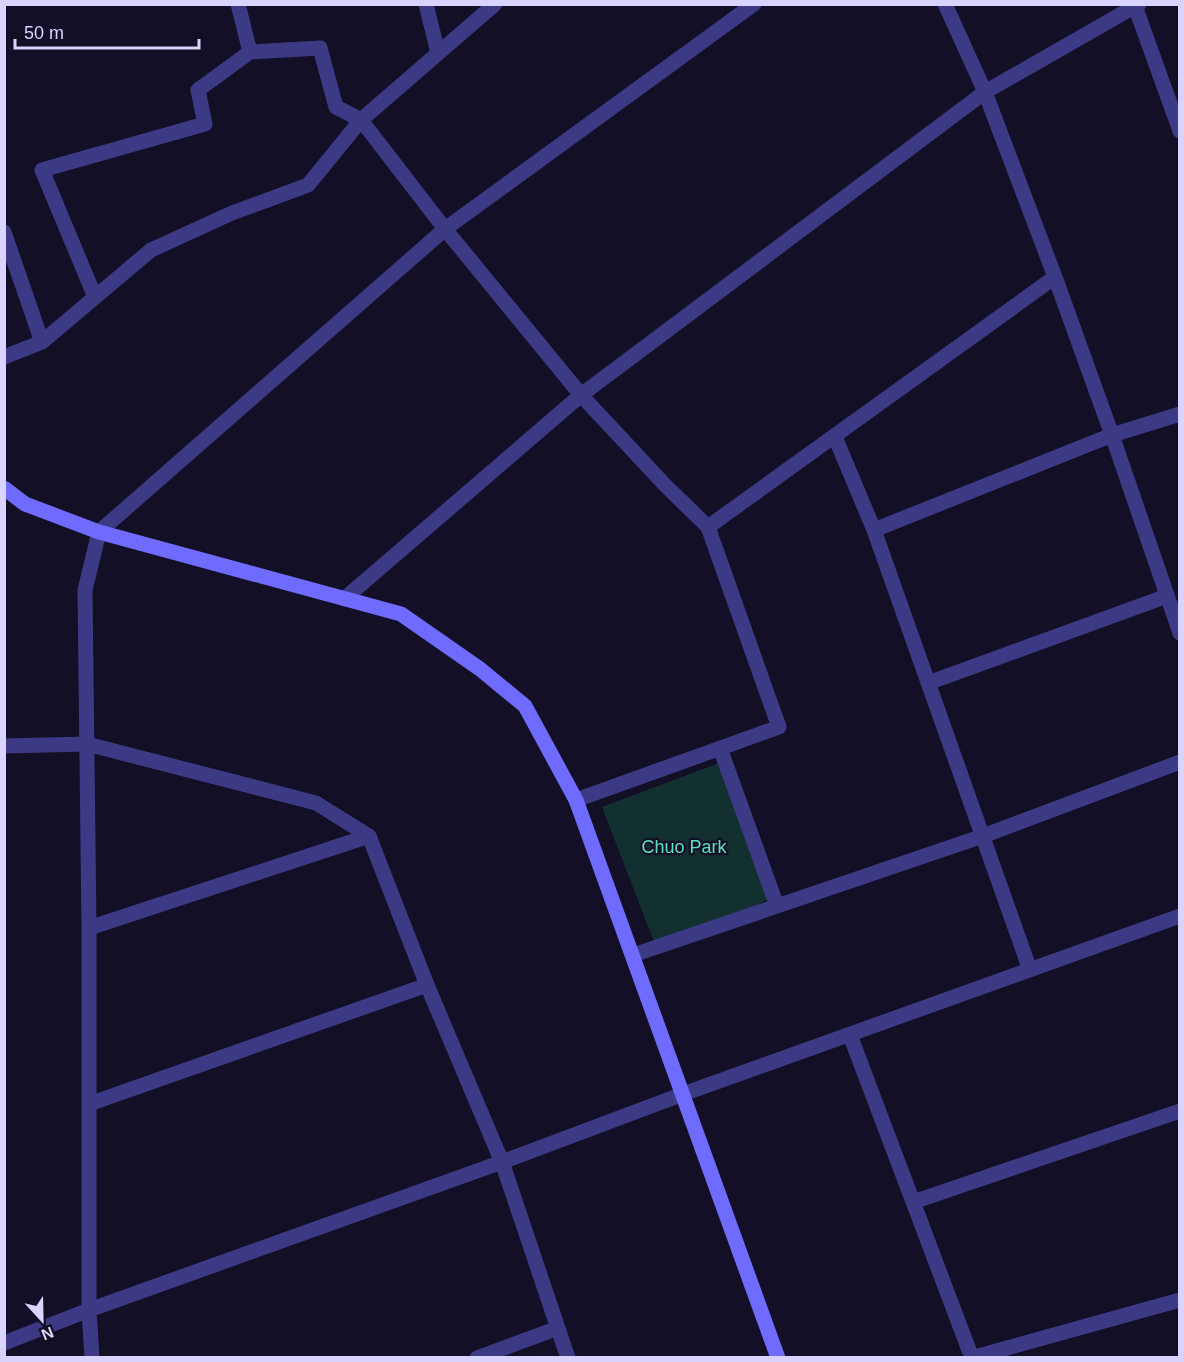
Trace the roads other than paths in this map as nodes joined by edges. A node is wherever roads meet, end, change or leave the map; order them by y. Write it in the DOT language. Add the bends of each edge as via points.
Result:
graph roads {
  1 [pos="238,4"];
  2 [pos="426,4"];
  3 [pos="495,4"];
  4 [pos="754,4"];
  5 [pos="945,4"];
  6 [pos="1137,5"];
  7 [pos="250,52"];
  8 [pos="438,53"];
  9 [pos="985,92"];
  10 [pos="361,120"];
  11 [pos="1179,131"];
  12 [pos="445,229"];
  13 [pos="4,232"];
  14 [pos="1055,277"];
  15 [pos="95,297"];
  16 [pos="42,342"];
  17 [pos="4,357"];
  18 [pos="581,395"];
  19 [pos="1179,414"];
  20 [pos="1112,435"];
  21 [pos="835,437"];
  22 [pos="4,488"];
  23 [pos="708,527"];
  24 [pos="874,530"];
  25 [pos="99,532"];
  26 [pos="1167,596"];
  27 [pos="344,598"];
  28 [pos="1179,633"];
  29 [pos="928,683"];
  30 [pos="87,744"];
  31 [pos="4,746"];
  32 [pos="720,748"];
  33 [pos="1179,762"];
  34 [pos="576,800"];
  35 [pos="369,836"];
  36 [pos="982,836"];
  37 [pos="777,906"];
  38 [pos="1179,916"];
  39 [pos="89,928"];
  40 [pos="633,956"];
  41 [pos="1030,970"];
  42 [pos="427,985"];
  43 [pos="850,1035"];
  44 [pos="683,1094"];
  45 [pos="89,1104"];
  46 [pos="1179,1111"];
  47 [pos="502,1162"];
  48 [pos="913,1202"];
  49 [pos="1179,1300"];
  50 [pos="89,1310"];
  51 [pos="558,1328"];
  52 [pos="4,1342"];
  53 [pos="972,1357"];
  54 [pos="92,1358"];
  55 [pos="477,1358"];
  56 [pos="568,1358"];
  57 [pos="778,1358"];
  1 -- 7 [label="street"];
  2 -- 8 [label="street"];
  3 -- 8 [label="street"];
  4 -- 12 [label="street"];
  5 -- 9 [label="street"];
  6 -- 9 [label="street"];
  6 -- 11 [label="street"];
  7 -- 10 [label="street" via="320,48 336,107"];
  7 -- 15 [label="street" via="198,90 205,124 42,170"];
  8 -- 10 [label="street"];
  9 -- 14 [label="street"];
  9 -- 18 [label="street"];
  10 -- 12 [label="street"];
  10 -- 15 [label="street" via="308,185 232,213 151,250"];
  12 -- 18 [label="street"];
  12 -- 25 [label="street"];
  13 -- 16 [label="street"];
  14 -- 20 [label="street"];
  14 -- 21 [label="street"];
  15 -- 16 [label="street"];
  16 -- 17 [label="street"];
  18 -- 23 [label="street"];
  18 -- 27 [label="street"];
  19 -- 20 [label="street"];
  20 -- 24 [label="street"];
  20 -- 26 [label="street"];
  21 -- 23 [label="street"];
  21 -- 24 [label="street"];
  22 -- 25 [label="street" via="25,504"];
  23 -- 32 [label="street" via="779,727"];
  24 -- 29 [label="street"];
  25 -- 27 [label="street"];
  25 -- 30 [label="street" via="85,590"];
  26 -- 28 [label="street"];
  26 -- 29 [label="street"];
  27 -- 34 [label="street" via="401,614 525,706"];
  29 -- 36 [label="street"];
  30 -- 31 [label="street"];
  30 -- 35 [label="street" via="316,803"];
  30 -- 39 [label="street"];
  32 -- 34 [label="street"];
  32 -- 37 [label="street"];
  33 -- 36 [label="street"];
  34 -- 40 [label="street"];
  35 -- 39 [label="street"];
  35 -- 42 [label="street"];
  36 -- 37 [label="street"];
  36 -- 41 [label="street"];
  37 -- 40 [label="street"];
  38 -- 41 [label="street"];
  39 -- 45 [label="street"];
  40 -- 44 [label="street"];
  41 -- 43 [label="street"];
  42 -- 45 [label="street"];
  42 -- 47 [label="street"];
  43 -- 44 [label="street"];
  43 -- 48 [label="street"];
  44 -- 47 [label="street"];
  44 -- 57 [label="street"];
  45 -- 50 [label="street"];
  46 -- 48 [label="street"];
  47 -- 50 [label="street"];
  47 -- 51 [label="street"];
  48 -- 53 [label="street"];
  49 -- 53 [label="street"];
  50 -- 52 [label="street"];
  50 -- 54 [label="street"];
  51 -- 55 [label="street"];
  51 -- 56 [label="street"];
}
